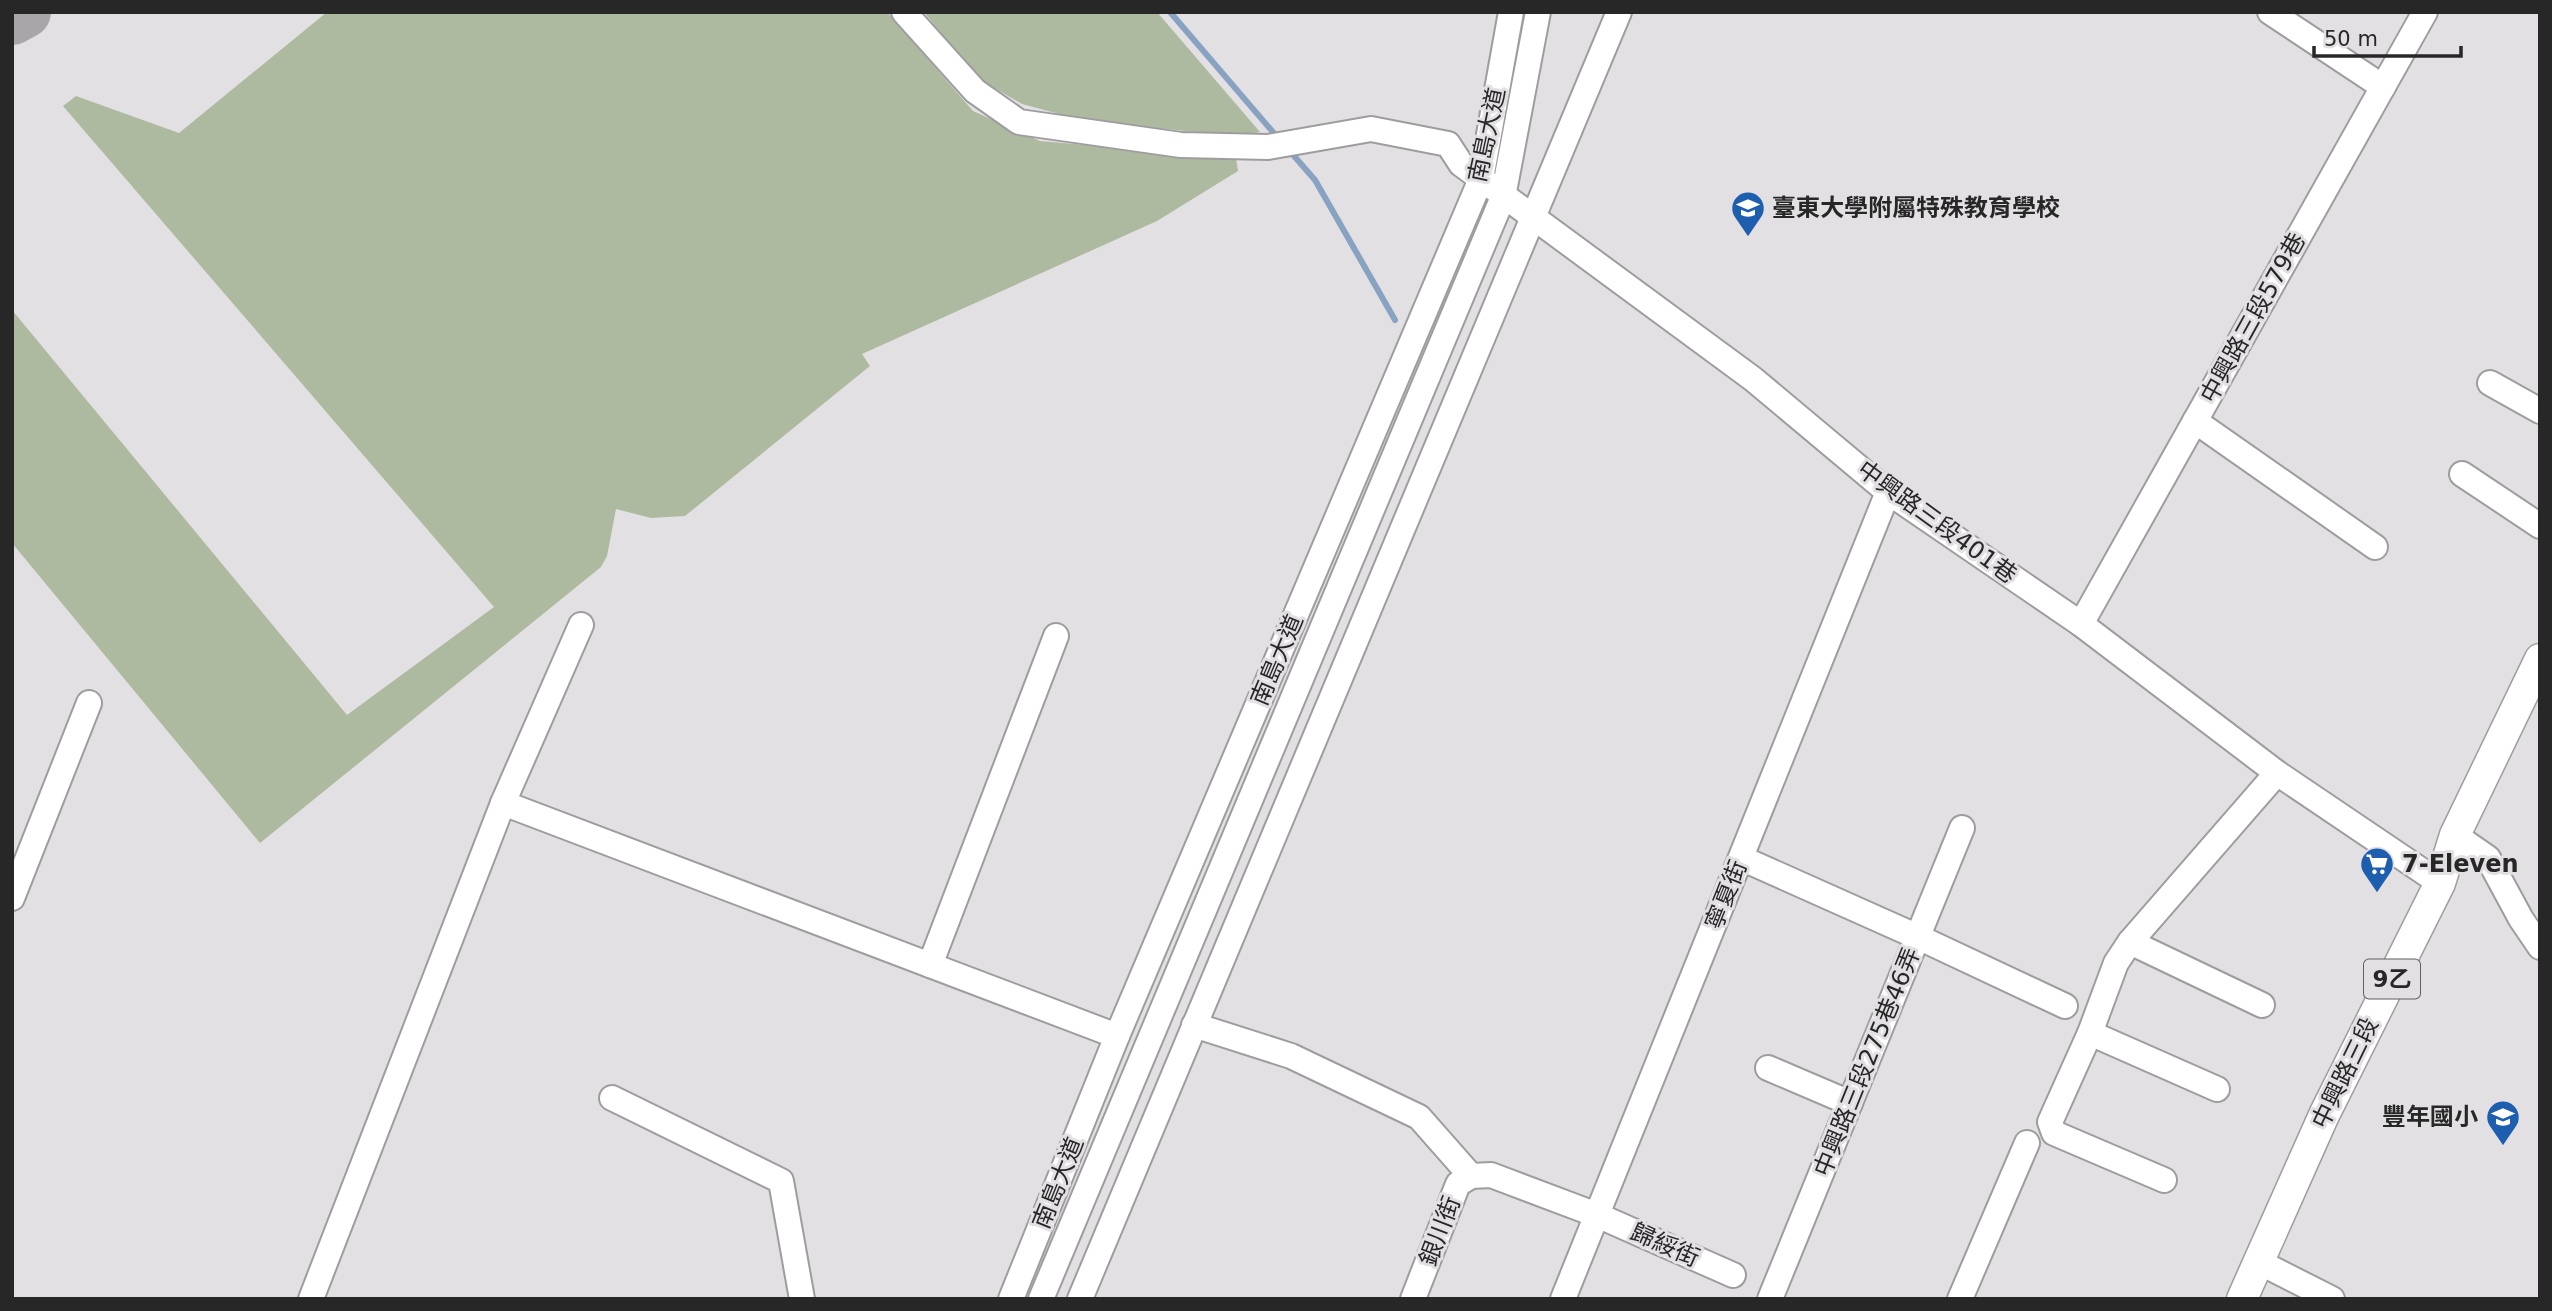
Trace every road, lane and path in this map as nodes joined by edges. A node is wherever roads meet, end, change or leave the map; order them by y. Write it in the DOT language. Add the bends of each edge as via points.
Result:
graph roads {
  1 [pos="904,12"];
  2 [pos="1511,12"];
  3 [pos="1538,12"];
  4 [pos="1619,12"];
  5 [pos="2270,12"];
  6 [pos="2419,14"];
  7 [pos="2383,87"];
  8 [pos="1481,179"];
  9 [pos="1503,197"];
  10 [pos="1532,218"];
  11 [pos="2490,383"];
  12 [pos="2540,411"];
  13 [pos="2195,421"];
  14 [pos="2462,474"];
  15 [pos="1888,492"];
  16 [pos="2540,526"];
  17 [pos="2375,547"];
  18 [pos="2081,624"];
  19 [pos="580,625"];
  20 [pos="1056,636"];
  21 [pos="2540,659"];
  22 [pos="89,703"];
  23 [pos="2277,773"];
  24 [pos="503,803"];
  25 [pos="1962,828"];
  26 [pos="2455,835"];
  27 [pos="1741,858"];
  28 [pos="2440,883"];
  29 [pos="12,898"];
  30 [pos="1918,937"];
  31 [pos="2130,942"];
  32 [pos="2540,947"];
  33 [pos="930,965"];
  34 [pos="2262,1004"];
  35 [pos="2065,1006"];
  36 [pos="1194,1026"];
  37 [pos="2090,1033"];
  38 [pos="1117,1036"];
  39 [pos="1768,1068"];
  40 [pos="2217,1089"];
  41 [pos="612,1098"];
  42 [pos="1850,1102"];
  43 [pos="2027,1143"];
  44 [pos="1471,1176"];
  45 [pos="2164,1180"];
  46 [pos="1597,1215"];
  47 [pos="2259,1262"];
  48 [pos="1733,1275"];
  49 [pos="1014,1298"];
  50 [pos="1774,1298"];
  51 [pos="311,1299"];
  52 [pos="803,1299"];
  53 [pos="1041,1299"];
  54 [pos="1080,1299"];
  55 [pos="1413,1299"];
  56 [pos="1563,1299"];
  57 [pos="1960,1299"];
  58 [pos="2242,1299"];
  59 [pos="2332,1299"];
  1 -- 8 [label="street, 中興路三段401巷" via="975,91 1019,122 1181,145 1268,147 1371,129 1448,144 1461,164"];
  2 -- 8 [label="street, 南島大道"];
  3 -- 9 [label="street, 南島大道"];
  4 -- 10 [label="street"];
  5 -- 7 [label="street"];
  6 -- 7 [label="street, 中興路三段579巷"];
  7 -- 13 [label="street, 中興路三段579巷"];
  8 -- 9 [label="street, 中興路三段401巷"];
  8 -- 38 [label="street, 南島大道"];
  9 -- 10 [label="street, 中興路三段401巷"];
  9 -- 53 [label="street, 南島大道"];
  10 -- 15 [label="street, 中興路三段401巷" via="1753,380"];
  10 -- 36 [label="street"];
  11 -- 12 [label="street"];
  13 -- 17 [label="street"];
  13 -- 18 [label="street, 中興路三段579巷"];
  14 -- 16 [label="street"];
  15 -- 18 [label="street, 中興路三段401巷"];
  15 -- 27 [label="street, 寧夏街"];
  18 -- 23 [label="street, 中興路三段401巷"];
  19 -- 24 [label="street"];
  20 -- 33 [label="street"];
  21 -- 26 [label="main road, 中興路三段 / 9乙"];
  22 -- 29 [label="street"];
  23 -- 28 [label="street, 中興路三段401巷"];
  23 -- 31 [label="street"];
  24 -- 33 [label="street"];
  24 -- 51 [label="street"];
  25 -- 30 [label="street, 中興路三段275巷46弄"];
  26 -- 28 [label="main road, 中興路三段 / 9乙"];
  26 -- 32 [label="street" via="2488,858"];
  27 -- 30 [label="street"];
  27 -- 46 [label="street, 寧夏街"];
  28 -- 47 [label="main road, 中興路三段 / 9乙" via="2324,1115"];
  30 -- 35 [label="street"];
  30 -- 42 [label="street, 中興路三段275巷46弄"];
  31 -- 34 [label="street"];
  31 -- 37 [label="street" via="2116,963"];
  33 -- 38 [label="street"];
  36 -- 44 [label="street" via="1291,1056 1419,1116"];
  36 -- 54 [label="street"];
  37 -- 40 [label="street"];
  37 -- 45 [label="street" via="2050,1122 2054,1133"];
  38 -- 49 [label="street, 南島大道"];
  39 -- 42 [label="street"];
  41 -- 52 [label="street" via="781,1181"];
  42 -- 50 [label="street, 中興路三段275巷46弄"];
  43 -- 57 [label="street"];
  44 -- 46 [label="street, 銀川街" via="1491,1175"];
  44 -- 55 [label="street, 銀川街" via="1458,1184"];
  46 -- 48 [label="street, 歸綏街"];
  46 -- 56 [label="street, 寧夏街"];
  47 -- 58 [label="main road, 中興路三段 / 9乙"];
  47 -- 59 [label="street"];
}
